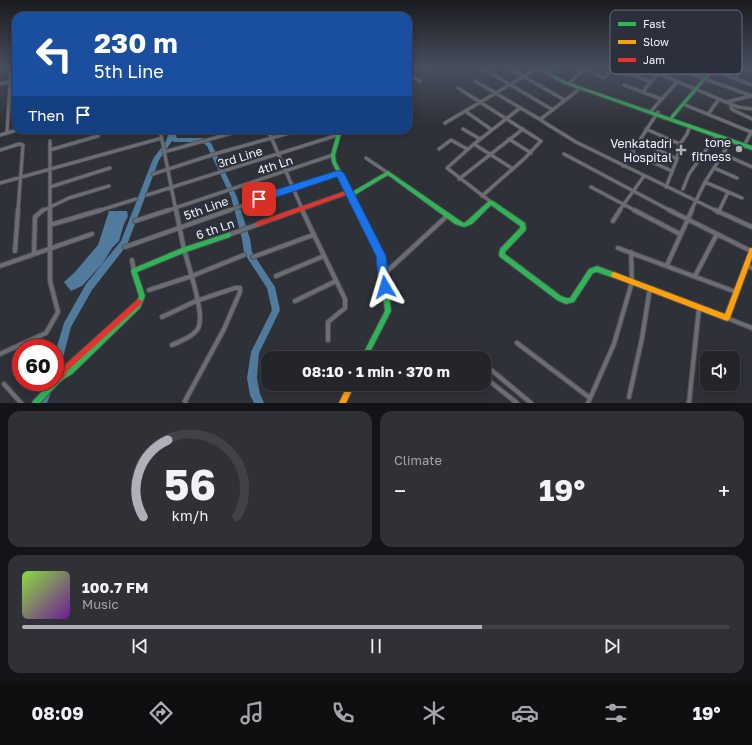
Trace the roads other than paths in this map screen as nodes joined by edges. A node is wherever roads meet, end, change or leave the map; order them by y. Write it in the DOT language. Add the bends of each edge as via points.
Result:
graph roads {
  1 [pos="10,87"];
  2 [pos="484,87"];
  3 [pos="508,87"];
  4 [pos="514,87"];
  5 [pos="542,87"];
  6 [pos="575,87"];
  7 [pos="584,87"];
  8 [pos="629,87"];
  9 [pos="647,87"];
  10 [pos="672,87"];
  11 [pos="688,87"];
  12 [pos="698,87"];
  13 [pos="727,87"];
  14 [pos="458,88"];
  15 [pos="578,88"];
  16 [pos="695,90"];
  17 [pos="643,92"];
  18 [pos="496,94"];
  19 [pos="752,96"];
  20 [pos="661,99"];
  21 [pos="719,99"];
  22 [pos="566,100"];
  23 [pos="482,102"];
  24 [pos="727,102"];
  25 [pos="683,104"];
  26 [pos="732,104"];
  27 [pos="520,108"];
  28 [pos="752,108"];
  29 [pos="553,110"];
  30 [pos="465,111"];
  31 [pos="655,112"];
  32 [pos="708,114"];
  33 [pos="672,117"];
  34 [pos="507,119"];
  35 [pos="752,119"];
  36 [pos="541,120"];
  37 [pos="445,123"];
  38 [pos="690,126"];
  39 [pos="464,129"];
  40 [pos="523,129"];
  41 [pos="646,129"];
  42 [pos="492,130"];
  43 [pos="12,132"];
  44 [pos="752,132"];
  45 [pos="7,133"];
  46 [pos="161,134"];
  47 [pos="229,134"];
  48 [pos="269,134"];
  49 [pos="287,134"];
  50 [pos="336,134"];
  51 [pos="339,134"];
  52 [pos="0,135"];
  53 [pos="98,136"];
  54 [pos="716,136"];
  55 [pos="162,138"];
  56 [pos="271,139"];
  57 [pos="480,139"];
  58 [pos="509,139"];
  59 [pos="640,141"];
  60 [pos="731,141"];
  61 [pos="50,142"];
  62 [pos="746,142"];
  63 [pos="474,144"];
  64 [pos="680,144"];
  65 [pos="752,144"];
  66 [pos="752,148"];
  67 [pos="439,149"];
  68 [pos="467,149"];
  69 [pos="0,150"];
  70 [pos="50,150"];
  71 [pos="164,152"];
  72 [pos="531,153"];
  73 [pos="632,153"];
  74 [pos="277,154"];
  75 [pos="490,154"];
  76 [pos="564,154"];
  77 [pos="723,154"];
  78 [pos="333,155"];
  79 [pos="366,158"];
  80 [pos="677,159"];
  81 [pos="622,166"];
  82 [pos="752,167"];
  83 [pos="50,168"];
  84 [pos="110,168"];
  85 [pos="714,168"];
  86 [pos="168,169"];
  87 [pos="513,169"];
  88 [pos="285,171"];
  89 [pos="672,171"];
  90 [pos="339,173"];
  91 [pos="388,173"];
  92 [pos="153,174"];
  93 [pos="644,176"];
  94 [pos="20,177"];
  95 [pos="737,178"];
  96 [pos="459,179"];
  97 [pos="705,182"];
  98 [pos="0,183"];
  99 [pos="109,186"];
  100 [pos="50,187"];
  101 [pos="591,187"];
  102 [pos="666,187"];
  103 [pos="171,188"];
  104 [pos="292,188"];
  105 [pos="683,189"];
  106 [pos="633,191"];
  107 [pos="728,192"];
  108 [pos="350,193"];
  109 [pos="147,195"];
  110 [pos="482,196"];
  111 [pos="136,198"];
  112 [pos="742,198"];
  113 [pos="695,201"];
  114 [pos="490,202"];
  115 [pos="624,204"];
  116 [pos="50,205"];
  117 [pos="176,206"];
  118 [pos="301,209"];
  119 [pos="718,212"];
  120 [pos="448,215"];
  121 [pos="687,219"];
  122 [pos="135,221"];
  123 [pos="613,221"];
  124 [pos="259,224"];
  125 [pos="50,225"];
  126 [pos="752,227"];
  127 [pos="180,228"];
  128 [pos="92,234"];
  129 [pos="680,234"];
  130 [pos="717,234"];
  131 [pos="228,235"];
  132 [pos="314,235"];
  133 [pos="50,248"];
  134 [pos="125,248"];
  135 [pos="618,248"];
  136 [pos="184,250"];
  137 [pos="752,250"];
  138 [pos="15,251"];
  139 [pos="631,252"];
  140 [pos="34,254"];
  141 [pos="244,255"];
  142 [pos="324,256"];
  143 [pos="253,257"];
  144 [pos="132,260"];
  145 [pos="667,265"];
  146 [pos="746,265"];
  147 [pos="0,266"];
  148 [pos="752,268"];
  149 [pos="134,271"];
  150 [pos="383,275"];
  151 [pos="192,276"];
  152 [pos="276,276"];
  153 [pos="695,276"];
  154 [pos="336,281"];
  155 [pos="632,282"];
  156 [pos="650,288"];
  157 [pos="149,290"];
  158 [pos="736,292"];
  159 [pos="196,301"];
  160 [pos="295,301"];
  161 [pos="699,308"];
  162 [pos="162,317"];
  163 [pos="727,318"];
  164 [pos="752,328"];
  165 [pos="328,340"];
  166 [pos="517,343"];
  167 [pos="172,345"];
  168 [pos="368,351"];
  169 [pos="0,354"];
  170 [pos="491,370"];
  171 [pos="491,382"];
  172 [pos="4,384"];
  173 [pos="348,391"];
  174 [pos="630,397"];
  175 [pos="589,400"];
  176 [pos="20,403"];
  177 [pos="35,403"];
  178 [pos="186,403"];
  179 [pos="342,403"];
  180 [pos="517,403"];
  181 [pos="531,403"];
  182 [pos="689,403"];
  1 -- 45 [label="street"];
  2 -- 18 [label="street"];
  3 -- 18 [label="street"];
  4 -- 29 [label="street"];
  5 -- 22 [label="street"];
  6 -- 15 [label="street"];
  7 -- 31 [label="street"];
  8 -- 17 [label="street"];
  9 -- 17 [label="street"];
  10 -- 20 [label="street"];
  11 -- 16 [label="street"];
  12 -- 16 [label="street"];
  13 -- 19 [label="street"];
  14 -- 23 [label="street"];
  15 -- 22 [label="street"];
  15 -- 31 [label="street"];
  16 -- 21 [label="street"];
  16 -- 25 [label="street"];
  17 -- 20 [label="street"];
  18 -- 23 [label="street"];
  18 -- 27 [label="street"];
  19 -- 24 [label="street"];
  20 -- 31 [label="street"];
  21 -- 24 [label="street"];
  21 -- 32 [label="street"];
  22 -- 29 [label="street"];
  23 -- 30 [label="street"];
  23 -- 34 [label="street"];
  24 -- 26 [label="street"];
  25 -- 32 [label="street"];
  25 -- 33 [label="street"];
  26 -- 28 [label="street" via="745,109"];
  26 -- 35 [label="street" via="733,110"];
  27 -- 34 [label="street"];
  27 -- 36 [label="street"];
  29 -- 36 [label="street"];
  30 -- 37 [label="street"];
  30 -- 42 [label="street"];
  31 -- 33 [label="street"];
  31 -- 38 [label="street"];
  31 -- 41 [label="street"];
  32 -- 44 [label="street"];
  33 -- 62 [label="street"];
  34 -- 40 [label="street"];
  34 -- 42 [label="street"];
  36 -- 81 [label="street"];
  38 -- 54 [label="street"];
  38 -- 64 [label="street"];
  39 -- 57 [label="street"];
  40 -- 58 [label="street"];
  40 -- 72 [label="street" via="541,141"];
  41 -- 59 [label="street"];
  41 -- 64 [label="street"];
  42 -- 57 [label="street"];
  43 -- 45 [label="street"];
  44 -- 62 [label="street"];
  45 -- 52 [label="street"];
  46 -- 55 [label="street"];
  47 -- 71 [label="street"];
  48 -- 56 [label="street"];
  49 -- 56 [label="street"];
  50 -- 74 [label="street, 3rd Line"];
  51 -- 78 [label="street"];
  53 -- 70 [label="street"];
  54 -- 60 [label="street"];
  54 -- 105 [label="street" via="689,174"];
  55 -- 71 [label="street"];
  55 -- 83 [label="street"];
  56 -- 74 [label="street"];
  56 -- 86 [label="street"];
  57 -- 63 [label="street"];
  58 -- 72 [label="street"];
  58 -- 75 [label="street"];
  59 -- 73 [label="street"];
  59 -- 80 [label="street"];
  60 -- 66 [label="street"];
  60 -- 77 [label="street"];
  61 -- 70 [label="street"];
  62 -- 65 [label="street"];
  63 -- 68 [label="street"];
  63 -- 75 [label="street"];
  64 -- 80 [label="street"];
  67 -- 68 [label="street" via="453,140"];
  68 -- 96 [label="street" via="447,168"];
  69 -- 94 [label="street" via="23,145"];
  70 -- 83 [label="street"];
  71 -- 86 [label="street"];
  72 -- 87 [label="street"];
  73 -- 81 [label="street"];
  73 -- 89 [label="street"];
  74 -- 88 [label="street"];
  74 -- 103 [label="street, 3rd Line"];
  75 -- 87 [label="street"];
  75 -- 96 [label="street"];
  76 -- 106 [label="street"];
  77 -- 82 [label="street"];
  77 -- 85 [label="street"];
  78 -- 88 [label="street, 4th Ln"];
  78 -- 90 [label="street"];
  79 -- 91 [label="street"];
  80 -- 89 [label="street"];
  81 -- 93 [label="street"];
  83 -- 94 [label="street"];
  83 -- 100 [label="street"];
  84 -- 100 [label="street"];
  85 -- 95 [label="street"];
  85 -- 97 [label="street"];
  86 -- 92 [label="street"];
  86 -- 103 [label="street"];
  87 -- 110 [label="street"];
  88 -- 104 [label="street"];
  88 -- 117 [label="street, 4th Ln"];
  89 -- 102 [label="street"];
  90 -- 104 [label="street, 5th Line"];
  90 -- 108 [label="street"];
  91 -- 108 [label="street, 6 th Ln"];
  91 -- 120 [label="street"];
  93 -- 102 [label="street"];
  93 -- 106 [label="street"];
  94 -- 98 [label="street"];
  94 -- 138 [label="street"];
  96 -- 110 [label="street"];
  97 -- 107 [label="street"];
  97 -- 113 [label="street"];
  99 -- 116 [label="street"];
  100 -- 116 [label="street"];
  101 -- 115 [label="street"];
  102 -- 113 [label="street"];
  103 -- 109 [label="street, 3rd Line"];
  103 -- 117 [label="street"];
  104 -- 118 [label="street"];
  104 -- 127 [label="street, 5th Line"];
  106 -- 115 [label="street"];
  106 -- 121 [label="street"];
  107 -- 112 [label="street"];
  107 -- 119 [label="street"];
  108 -- 118 [label="street, 6 th Ln"];
  108 -- 150 [label="street" via="381,256"];
  110 -- 114 [label="street"];
  111 -- 125 [label="street"];
  113 -- 119 [label="street"];
  113 -- 121 [label="street"];
  114 -- 120 [label="street" via="464,225"];
  114 -- 155 [label="street" via="523,225 502,251 502,255 563,300 572,300 594,269"];
  115 -- 123 [label="street"];
  115 -- 129 [label="street"];
  116 -- 125 [label="street"];
  116 -- 140 [label="street" via="36,214"];
  117 -- 122 [label="street, 4th Ln"];
  117 -- 127 [label="street"];
  118 -- 124 [label="street, 6 th Ln"];
  118 -- 132 [label="street"];
  119 -- 126 [label="street"];
  120 -- 150 [label="street"];
  121 -- 129 [label="street"];
  121 -- 130 [label="street"];
  124 -- 131 [label="street, 6 th Ln"];
  125 -- 133 [label="street"];
  127 -- 134 [label="street, 5th Line"];
  127 -- 136 [label="street"];
  128 -- 133 [label="street"];
  129 -- 145 [label="street"];
  130 -- 137 [label="street"];
  130 -- 153 [label="street"];
  131 -- 136 [label="street, 6 th Ln"];
  132 -- 142 [label="street"];
  132 -- 143 [label="street"];
  133 -- 140 [label="street"];
  133 -- 169 [label="street" via="51,287 58,307 56,316 46,333"];
  135 -- 139 [label="street"];
  136 -- 149 [label="street, 6 th Ln"];
  136 -- 151 [label="street"];
  137 -- 146 [label="street"];
  139 -- 145 [label="street"];
  139 -- 155 [label="street"];
  140 -- 147 [label="street"];
  141 -- 151 [label="street"];
  142 -- 152 [label="street"];
  142 -- 154 [label="street"];
  144 -- 149 [label="street"];
  145 -- 153 [label="street"];
  146 -- 148 [label="street"];
  146 -- 158 [label="street"];
  149 -- 177 [label="street" via="142,296 139,302 66,368 60,378"];
  150 -- 168 [label="street" via="388,311"];
  151 -- 157 [label="street"];
  151 -- 159 [label="street"];
  153 -- 158 [label="street"];
  154 -- 160 [label="street"];
  154 -- 165 [label="street" via="346,306 326,324"];
  155 -- 156 [label="street"];
  155 -- 175 [label="street" via="614,344"];
  156 -- 161 [label="street"];
  156 -- 174 [label="street"];
  158 -- 163 [label="street"];
  159 -- 162 [label="street"];
  159 -- 167 [label="street" via="200,326 191,335"];
  159 -- 178 [label="street" via="235,288 241,290 224,329 184,401"];
  161 -- 163 [label="street"];
  161 -- 182 [label="street"];
  163 -- 164 [label="street"];
  166 -- 175 [label="street"];
  170 -- 181 [label="street"];
  171 -- 180 [label="street"];
  172 -- 176 [label="street"];
  173 -- 179 [label="street"];
}
